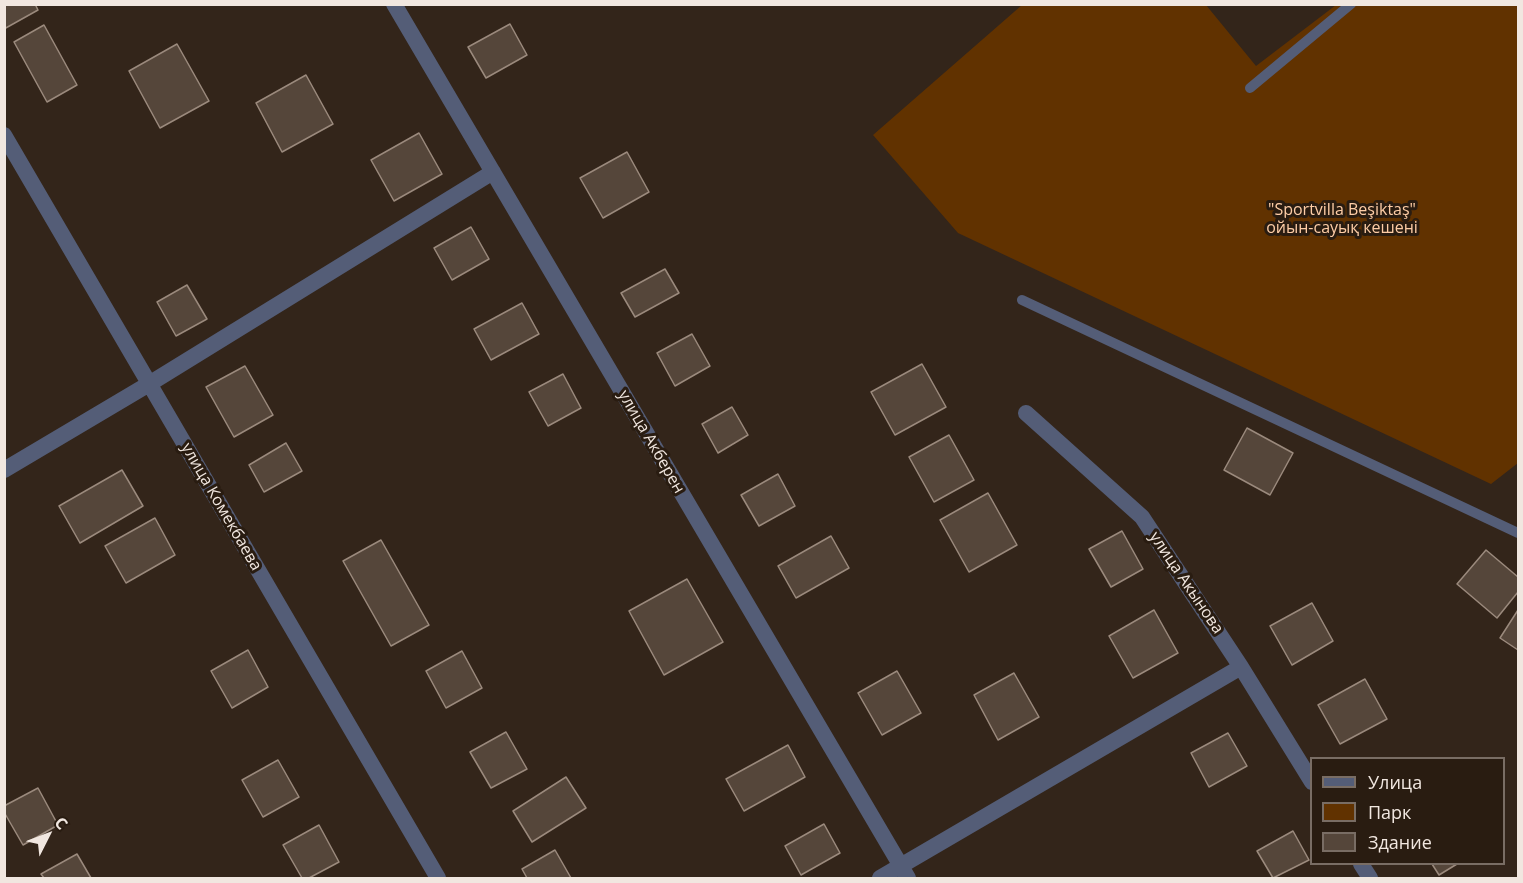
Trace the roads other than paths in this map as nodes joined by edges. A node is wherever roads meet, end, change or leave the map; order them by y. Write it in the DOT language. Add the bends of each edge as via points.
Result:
graph roads {
  1 [pos="394,4"];
  2 [pos="1351,4"];
  3 [pos="1250,88"];
  4 [pos="4,135"];
  5 [pos="493,172"];
  6 [pos="1022,300"];
  7 [pos="149,384"];
  8 [pos="1026,413"];
  9 [pos="4,470"];
  10 [pos="1518,533"];
  11 [pos="1241,667"];
  12 [pos="1310,780"];
  13 [pos="1362,865"];
  14 [pos="905,872"];
  15 [pos="438,879"];
  16 [pos="880,879"];
  17 [pos="1370,879"];
  1 -- 5 [label="street, улица Акберен"];
  2 -- 3 [label="lane"];
  4 -- 7 [label="street, улица Комекбаева"];
  5 -- 7 [label="street"];
  5 -- 14 [label="street, улица Акберен"];
  6 -- 10 [label="lane"];
  7 -- 9 [label="street"];
  7 -- 15 [label="street, улица Комекбаева"];
  8 -- 11 [label="street, улица Акынова" via="1142,517"];
  11 -- 12 [label="street, улица Акынова"];
  11 -- 14 [label="street"];
  13 -- 17 [label="street"];
  14 -- 16 [label="street"];
}
